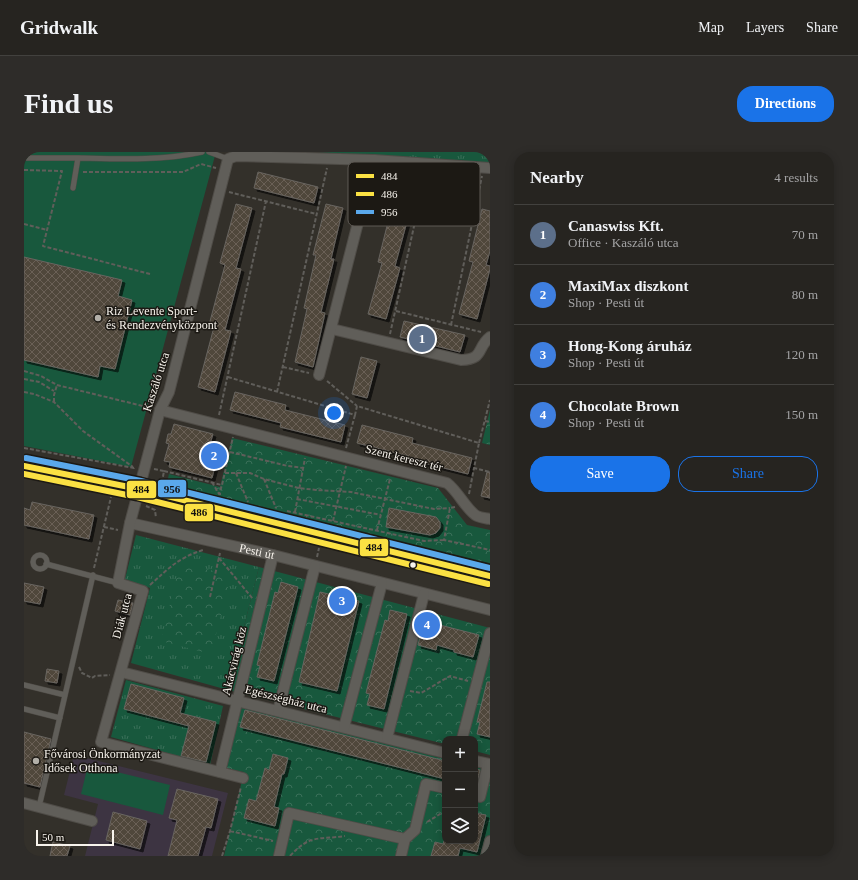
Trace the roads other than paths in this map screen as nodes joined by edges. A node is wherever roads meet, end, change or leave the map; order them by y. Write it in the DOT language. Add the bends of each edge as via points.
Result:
graph roads {
  1 [pos="202,152"];
  2 [pos="209,152"];
  3 [pos="24,158"];
  4 [pos="78,158"];
  5 [pos="228,160"];
  6 [pos="374,160"];
  7 [pos="402,162"];
  8 [pos="73,188"];
  9 [pos="358,226"];
  10 [pos="332,329"];
  11 [pos="487,339"];
  12 [pos="319,375"];
  13 [pos="160,410"];
  14 [pos="24,466"];
  15 [pos="138,495"];
  16 [pos="490,519"];
  17 [pos="130,528"];
  18 [pos="273,555"];
  19 [pos="46,564"];
  20 [pos="315,566"];
  21 [pos="93,575"];
  22 [pos="490,576"];
  23 [pos="118,582"];
  24 [pos="382,583"];
  25 [pos="424,594"];
  26 [pos="490,610"];
  27 [pos="490,633"];
  28 [pos="120,675"];
  29 [pos="24,685"];
  30 [pos="65,695"];
  31 [pos="237,701"];
  32 [pos="24,709"];
  33 [pos="278,710"];
  34 [pos="60,718"];
  35 [pos="344,727"];
  36 [pos="463,736"];
  37 [pos="387,738"];
  38 [pos="442,752"];
  39 [pos="478,761"];
  40 [pos="489,764"];
  41 [pos="220,772"];
  42 [pos="243,778"];
  43 [pos="442,787"];
  44 [pos="482,797"];
  45 [pos="24,803"];
  46 [pos="39,807"];
  47 [pos="92,821"];
  48 [pos="405,839"];
  49 [pos="490,841"];
  50 [pos="279,856"];
  51 [pos="401,856"];
  52 [pos="486,856"];
  1 -- 4 [label="lane" via="180,157 150,159"];
  2 -- 5 [label="lane"];
  3 -- 4 [label="lane"];
  4 -- 8 [label="lane"];
  5 -- 6 [label="street" via="236,156"];
  5 -- 13 [label="street, Kaszáló utca" via="169,392"];
  6 -- 7 [label="street"];
  9 -- 10 [label="street"];
  10 -- 11 [label="street" via="461,360 470,360 480,354"];
  10 -- 12 [label="street"];
  13 -- 15 [label="street, Kaszáló utca"];
  13 -- 16 [label="street, Szent kereszt tér" via="447,483 454,488 471,511"];
  14 -- 15 [label="main road"];
  15 -- 17 [label="street, Diák utca"];
  15 -- 22 [label="main road"];
  17 -- 18 [label="street, Pesti út" via="158,529"];
  17 -- 23 [label="street, Diák utca"];
  18 -- 20 [label="street, Pesti út"];
  18 -- 31 [label="street, Akácvirág köz"];
  19 -- 21 [label="lane"];
  20 -- 24 [label="street, Pesti út"];
  20 -- 33 [label="street"];
  21 -- 23 [label="lane"];
  21 -- 30 [label="lane"];
  23 -- 28 [label="street, Diák utca" via="143,592"];
  24 -- 25 [label="street, Pesti út"];
  24 -- 35 [label="street"];
  25 -- 26 [label="street, Pesti út"];
  25 -- 37 [label="street"];
  27 -- 36 [label="street"];
  28 -- 31 [label="street, Egészségház utca"];
  28 -- 41 [label="street, Diák utca" via="101,742"];
  29 -- 30 [label="lane"];
  30 -- 34 [label="lane"];
  31 -- 33 [label="street, Egészségház utca"];
  31 -- 41 [label="street, Akácvirág köz"];
  32 -- 34 [label="lane"];
  33 -- 35 [label="street, Egészségház utca"];
  34 -- 46 [label="lane"];
  35 -- 37 [label="street, Egészségház utca"];
  37 -- 38 [label="street, Egészségház utca"];
  39 -- 40 [label="street"];
  40 -- 44 [label="street"];
  41 -- 42 [label="street"];
  43 -- 48 [label="street" via="426,784 416,830"];
  45 -- 46 [label="street"];
  46 -- 47 [label="street"];
  48 -- 50 [label="street" via="289,813"];
  48 -- 51 [label="street"];
  49 -- 52 [label="street"];
}
